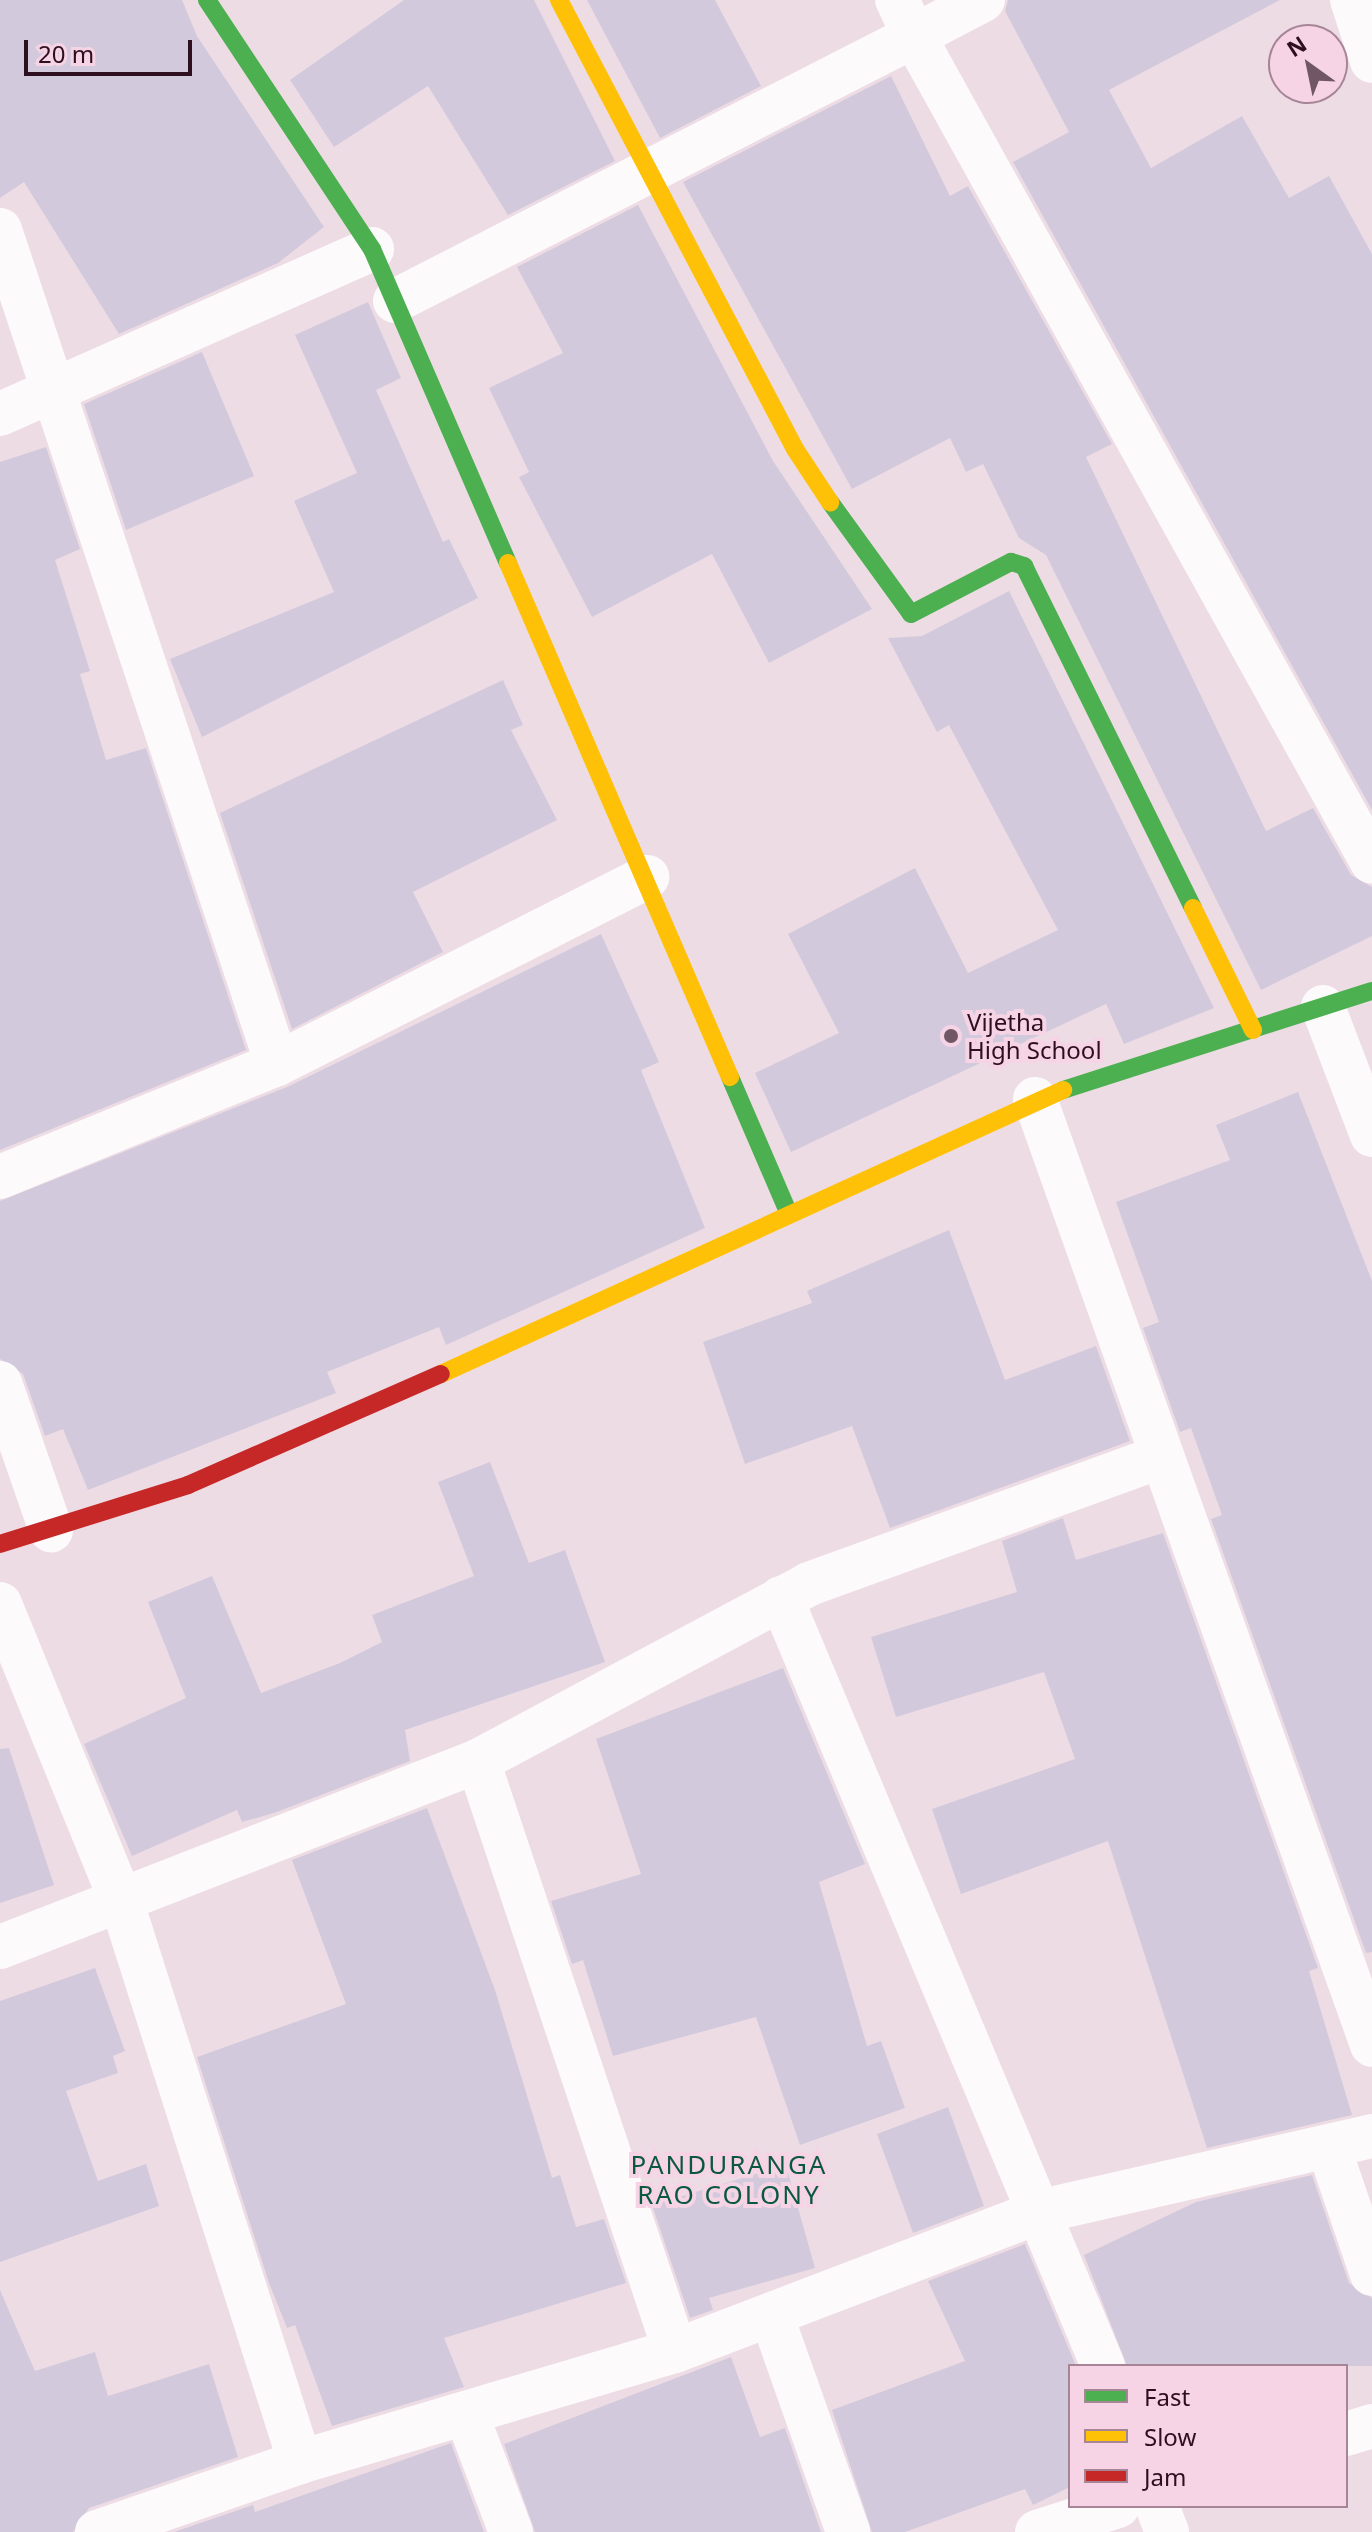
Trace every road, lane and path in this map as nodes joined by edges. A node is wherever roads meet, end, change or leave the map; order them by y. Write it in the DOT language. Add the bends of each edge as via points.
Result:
graph roads {
  1 [pos="207,0"];
  2 [pos="559,0"];
  3 [pos="983,0"];
  4 [pos="1352,0"];
  5 [pos="905,18"];
  6 [pos="1372,61"];
  7 [pos="649,171"];
  8 [pos="0,230"];
  9 [pos="372,249"];
  10 [pos="395,301"];
  11 [pos="55,393"];
  12 [pos="0,414"];
  13 [pos="1372,862"];
  14 [pos="647,877"];
  15 [pos="1372,991"];
  16 [pos="1323,1007"];
  17 [pos="1253,1030"];
  18 [pos="277,1064"];
  19 [pos="1035,1099"];
  20 [pos="1372,1135"];
  21 [pos="0,1177"];
  22 [pos="789,1214"];
  23 [pos="0,1383"];
  24 [pos="1162,1456"];
  25 [pos="51,1530"];
  26 [pos="0,1544"];
  27 [pos="781,1598"];
  28 [pos="0,1604"];
  29 [pos="478,1761"];
  30 [pos="121,1900"];
  31 [pos="0,1947"];
  32 [pos="1372,2045"];
  33 [pos="1372,2136"];
  34 [pos="1329,2148"];
  35 [pos="1042,2211"];
  36 [pos="1372,2274"];
  37 [pos="772,2317"];
  38 [pos="675,2351"];
  39 [pos="1102,2364"];
  40 [pos="466,2413"];
  41 [pos="1372,2426"];
  42 [pos="1348,2433"];
  43 [pos="300,2462"];
  44 [pos="1112,2508"];
  45 [pos="1158,2508"];
  46 [pos="173,2522"];
  47 [pos="97,2532"];
  48 [pos="511,2532"];
  49 [pos="848,2532"];
  50 [pos="1037,2532"];
  51 [pos="1167,2532"];
  1 -- 9 [label="street"];
  2 -- 7 [label="street"];
  3 -- 5 [label="street"];
  4 -- 6 [label="street"];
  5 -- 7 [label="street"];
  5 -- 13 [label="street"];
  7 -- 10 [label="street"];
  7 -- 17 [label="street" via="795,449 903,611 911,614 1011,562 1024,566"];
  8 -- 11 [label="street"];
  9 -- 10 [label="street"];
  9 -- 11 [label="street"];
  10 -- 14 [label="street"];
  11 -- 12 [label="street"];
  11 -- 18 [label="street"];
  14 -- 18 [label="street"];
  14 -- 22 [label="street"];
  15 -- 16 [label="street"];
  16 -- 17 [label="street"];
  16 -- 20 [label="street"];
  17 -- 19 [label="street"];
  18 -- 21 [label="street"];
  19 -- 22 [label="street"];
  19 -- 24 [label="street"];
  22 -- 25 [label="street" via="647,1284 188,1485"];
  23 -- 25 [label="street"];
  24 -- 27 [label="street"];
  24 -- 32 [label="street"];
  25 -- 26 [label="street"];
  27 -- 29 [label="street"];
  27 -- 35 [label="street"];
  28 -- 30 [label="street"];
  29 -- 30 [label="street"];
  29 -- 38 [label="street"];
  30 -- 31 [label="street"];
  30 -- 43 [label="street"];
  33 -- 34 [label="street"];
  34 -- 35 [label="street"];
  34 -- 36 [label="street"];
  35 -- 37 [label="street"];
  35 -- 39 [label="street"];
  37 -- 38 [label="street"];
  37 -- 49 [label="street"];
  38 -- 40 [label="street"];
  40 -- 43 [label="street"];
  40 -- 48 [label="street"];
  41 -- 42 [label="street"];
  43 -- 46 [label="street"];
  44 -- 50 [label="street"];
  45 -- 51 [label="street"];
  46 -- 47 [label="street"];
}
